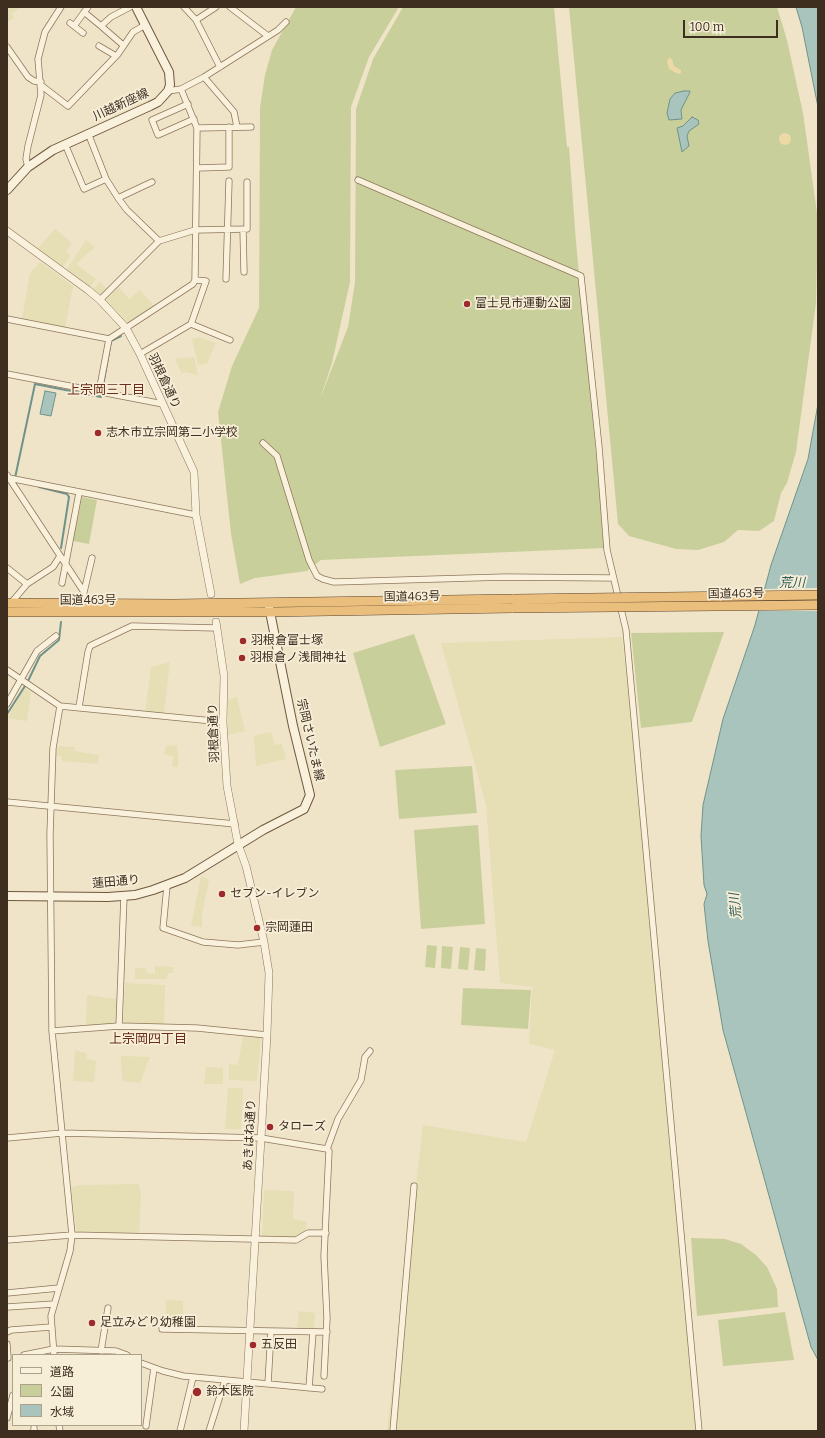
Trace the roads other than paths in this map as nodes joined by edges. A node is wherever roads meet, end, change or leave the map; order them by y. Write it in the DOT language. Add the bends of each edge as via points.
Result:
graph roads {
  1 [pos="61,7"];
  2 [pos="88,7"];
  3 [pos="130,7"];
  4 [pos="136,7"];
  5 [pos="184,7"];
  6 [pos="216,7"];
  7 [pos="230,7"];
  8 [pos="84,12"];
  9 [pos="196,20"];
  10 [pos="286,22"];
  11 [pos="145,25"];
  12 [pos="101,26"];
  13 [pos="83,33"];
  14 [pos="268,36"];
  15 [pos="123,45"];
  16 [pos="99,46"];
  17 [pos="7,47"];
  18 [pos="116,56"];
  19 [pos="220,67"];
  20 [pos="204,77"];
  21 [pos="41,84"];
  22 [pos="181,89"];
  23 [pos="168,91"];
  24 [pos="188,104"];
  25 [pos="194,118"];
  26 [pos="229,127"];
  27 [pos="237,127"];
  28 [pos="251,127"];
  29 [pos="197,128"];
  30 [pos="88,133"];
  31 [pos="65,144"];
  32 [pos="28,166"];
  33 [pos="197,168"];
  34 [pos="106,179"];
  35 [pos="358,180"];
  36 [pos="228,181"];
  37 [pos="152,182"];
  38 [pos="247,182"];
  39 [pos="7,190"];
  40 [pos="118,198"];
  41 [pos="227,229"];
  42 [pos="243,229"];
  43 [pos="195,230"];
  44 [pos="7,231"];
  45 [pos="159,241"];
  46 [pos="244,272"];
  47 [pos="226,279"];
  48 [pos="195,280"];
  49 [pos="100,300"];
  50 [pos="7,319"];
  51 [pos="191,324"];
  52 [pos="126,328"];
  53 [pos="109,339"];
  54 [pos="230,340"];
  55 [pos="140,354"];
  56 [pos="7,374"];
  57 [pos="99,392"];
  58 [pos="163,404"];
  59 [pos="263,443"];
  60 [pos="8,477"];
  61 [pos="79,493"];
  62 [pos="196,515"];
  63 [pos="60,556"];
  64 [pos="92,558"];
  65 [pos="65,563"];
  66 [pos="7,568"];
  67 [pos="613,578"];
  68 [pos="62,583"];
  69 [pos="27,584"];
  70 [pos="84,592"];
  71 [pos="211,594"];
  72 [pos="818,595"];
  73 [pos="269,602"];
  74 [pos="9,603"];
  75 [pos="83,603"];
  76 [pos="513,603"];
  77 [pos="818,605"];
  78 [pos="7,612"];
  79 [pos="270,612"];
  80 [pos="217,625"];
  81 [pos="56,636"];
  82 [pos="7,670"];
  83 [pos="22,680"];
  84 [pos="7,704"];
  85 [pos="60,706"];
  86 [pos="79,707"];
  87 [pos="223,722"];
  88 [pos="7,802"];
  89 [pos="52,807"];
  90 [pos="235,824"];
  91 [pos="238,844"];
  92 [pos="167,886"];
  93 [pos="7,896"];
  94 [pos="124,896"];
  95 [pos="52,897"];
  96 [pos="264,942"];
  97 [pos="120,1026"];
  98 [pos="52,1031"];
  99 [pos="267,1034"];
  100 [pos="370,1051"];
  101 [pos="62,1133"];
  102 [pos="7,1138"];
  103 [pos="261,1138"];
  104 [pos="327,1149"];
  105 [pos="414,1186"];
  106 [pos="326,1233"];
  107 [pos="72,1235"];
  108 [pos="7,1240"];
  109 [pos="255,1240"];
  110 [pos="59,1288"];
  111 [pos="7,1293"];
  112 [pos="54,1304"];
  113 [pos="7,1307"];
  114 [pos="108,1308"];
  115 [pos="51,1327"];
  116 [pos="162,1329"];
  117 [pos="250,1331"];
  118 [pos="271,1331"];
  119 [pos="7,1332"];
  120 [pos="313,1332"];
  121 [pos="327,1332"];
  122 [pos="7,1344"];
  123 [pos="54,1352"];
  124 [pos="98,1352"];
  125 [pos="34,1354"];
  126 [pos="124,1354"];
  127 [pos="9,1357"];
  128 [pos="142,1363"];
  129 [pos="154,1368"];
  130 [pos="324,1376"];
  131 [pos="193,1377"];
  132 [pos="225,1380"];
  133 [pos="247,1382"];
  134 [pos="268,1384"];
  135 [pos="309,1388"];
  136 [pos="322,1390"];
  137 [pos="12,1399"];
  138 [pos="7,1418"];
  139 [pos="146,1426"];
  140 [pos="180,1431"];
  141 [pos="209,1431"];
  142 [pos="244,1431"];
  143 [pos="393,1431"];
  144 [pos="699,1431"];
  1 -- 21 [label="street" via="45,32 38,59"];
  2 -- 8 [label="street"];
  3 -- 12 [label="street" via="111,17"];
  4 -- 11 [label="main road"];
  5 -- 9 [label="street"];
  6 -- 9 [label="street"];
  7 -- 14 [label="street"];
  8 -- 12 [label="street"];
  8 -- 13 [label="street" via="72,24"];
  9 -- 19 [label="street"];
  10 -- 14 [label="street"];
  11 -- 15 [label="street" via="133,32"];
  11 -- 23 [label="main road" via="169,72"];
  12 -- 15 [label="street"];
  14 -- 19 [label="street"];
  15 -- 18 [label="street"];
  16 -- 18 [label="street"];
  17 -- 21 [label="street" via="28,77"];
  18 -- 21 [label="street" via="68,106"];
  19 -- 20 [label="street"];
  20 -- 22 [label="street"];
  20 -- 27 [label="street" via="234,112"];
  21 -- 32 [label="street" via="42,95 28,146"];
  22 -- 23 [label="street"];
  22 -- 24 [label="street"];
  23 -- 30 [label="main road, 川越新座線" via="158,102"];
  24 -- 25 [label="street"];
  24 -- 25 [label="street" via="152,120 158,135"];
  25 -- 29 [label="street"];
  26 -- 27 [label="street"];
  26 -- 29 [label="street"];
  26 -- 33 [label="street" via="229,167"];
  27 -- 28 [label="street"];
  29 -- 33 [label="street"];
  30 -- 31 [label="main road, 川越新座線"];
  30 -- 34 [label="street"];
  31 -- 32 [label="main road, 川越新座線"];
  31 -- 34 [label="street" via="84,189"];
  32 -- 39 [label="main road, 川越新座線"];
  33 -- 43 [label="street"];
  34 -- 40 [label="street"];
  35 -- 67 [label="street" via="581,276 607,550"];
  36 -- 41 [label="street"];
  37 -- 40 [label="street"];
  38 -- 42 [label="street" via="247,229"];
  40 -- 45 [label="street"];
  41 -- 42 [label="street"];
  41 -- 43 [label="street"];
  41 -- 47 [label="street"];
  42 -- 46 [label="street"];
  43 -- 45 [label="street"];
  43 -- 48 [label="street"];
  44 -- 49 [label="street, 羽根倉通り"];
  45 -- 49 [label="street"];
  48 -- 51 [label="street" via="206,281"];
  48 -- 52 [label="street" via="193,284"];
  49 -- 52 [label="street, 羽根倉通り"];
  50 -- 53 [label="street"];
  51 -- 54 [label="street"];
  51 -- 55 [label="street"];
  52 -- 53 [label="street"];
  52 -- 55 [label="street, 羽根倉通り"];
  53 -- 57 [label="street"];
  55 -- 58 [label="street, 羽根倉通り"];
  56 -- 57 [label="street"];
  57 -- 58 [label="street"];
  58 -- 62 [label="street, 羽根倉通り" via="194,472"];
  59 -- 67 [label="street" via="277,456 309,560 317,576 323,579 334,582"];
  60 -- 61 [label="street"];
  60 -- 63 [label="street"];
  61 -- 62 [label="street"];
  61 -- 65 [label="street"];
  62 -- 71 [label="street, 羽根倉通り"];
  63 -- 65 [label="street"];
  63 -- 69 [label="street" via="53,567"];
  64 -- 70 [label="street"];
  65 -- 68 [label="street"];
  65 -- 70 [label="street"];
  66 -- 69 [label="street"];
  67 -- 144 [label="street" via="626,630"];
  69 -- 74 [label="street"];
  70 -- 75 [label="street"];
  72 -- 76 [label="highway, 国道463号, bridge"];
  73 -- 75 [label="highway, 国道463号"];
  73 -- 76 [label="highway, 国道463号"];
  73 -- 79 [label="main road, 宗岡さいたま線"];
  74 -- 75 [label="highway, 国道463号"];
  76 -- 77 [label="highway, 国道463号, bridge"];
  76 -- 79 [label="highway, 国道463号"];
  78 -- 79 [label="highway, 国道463号"];
  79 -- 91 [label="main road, 宗岡さいたま線" via="310,795 304,809"];
  80 -- 86 [label="street" via="132,626 90,646"];
  80 -- 87 [label="street, 羽根倉通り" via="224,676"];
  81 -- 83 [label="street" via="37,651"];
  82 -- 83 [label="street"];
  83 -- 84 [label="street"];
  83 -- 85 [label="street"];
  85 -- 86 [label="street"];
  85 -- 89 [label="street" via="54,748"];
  86 -- 87 [label="street"];
  87 -- 90 [label="street, 羽根倉通り" via="228,786"];
  88 -- 89 [label="street"];
  89 -- 90 [label="street"];
  89 -- 95 [label="street"];
  90 -- 91 [label="street, 羽根倉通り"];
  91 -- 92 [label="main road, 蓮田通り" via="193,874"];
  91 -- 96 [label="street, あきはね通り" via="246,866"];
  92 -- 94 [label="main road, 蓮田通り"];
  92 -- 96 [label="street" via="163,928 203,942 238,945"];
  93 -- 95 [label="main road, 蓮田通り"];
  94 -- 95 [label="main road, 蓮田通り"];
  94 -- 97 [label="street"];
  95 -- 98 [label="street"];
  96 -- 99 [label="street, あきはね通り" via="268,973"];
  97 -- 98 [label="street"];
  97 -- 99 [label="street" via="196,1028"];
  98 -- 101 [label="street"];
  99 -- 103 [label="street, あきはね通り"];
  100 -- 104 [label="street" via="365,1057 361,1080 338,1119"];
  101 -- 102 [label="street"];
  101 -- 103 [label="street"];
  101 -- 107 [label="street"];
  103 -- 104 [label="street"];
  103 -- 109 [label="street, あきはね通り"];
  104 -- 106 [label="street" via="329,1151"];
  105 -- 143 [label="street"];
  106 -- 109 [label="street" via="308,1232 296,1240"];
  106 -- 121 [label="street" via="324,1256"];
  107 -- 108 [label="street"];
  107 -- 109 [label="street"];
  107 -- 110 [label="street"];
  109 -- 117 [label="street, あきはね通り"];
  110 -- 111 [label="street"];
  110 -- 112 [label="street"];
  112 -- 113 [label="street"];
  112 -- 115 [label="street"];
  114 -- 124 [label="street"];
  115 -- 119 [label="street"];
  115 -- 123 [label="street"];
  116 -- 117 [label="street"];
  117 -- 118 [label="street"];
  117 -- 133 [label="street, あきはね通り"];
  118 -- 120 [label="street"];
  118 -- 134 [label="street"];
  120 -- 121 [label="street"];
  120 -- 135 [label="street"];
  121 -- 130 [label="street"];
  122 -- 127 [label="street"];
  123 -- 124 [label="street"];
  123 -- 125 [label="street"];
  124 -- 126 [label="street" via="116,1351"];
  128 -- 129 [label="street"];
  129 -- 131 [label="street"];
  129 -- 139 [label="street"];
  131 -- 132 [label="street"];
  131 -- 140 [label="street"];
  132 -- 133 [label="street"];
  132 -- 141 [label="street"];
  133 -- 134 [label="street"];
  133 -- 142 [label="street, あきはね通り"];
  134 -- 135 [label="street"];
  135 -- 136 [label="street"];
  137 -- 138 [label="street"];
}
